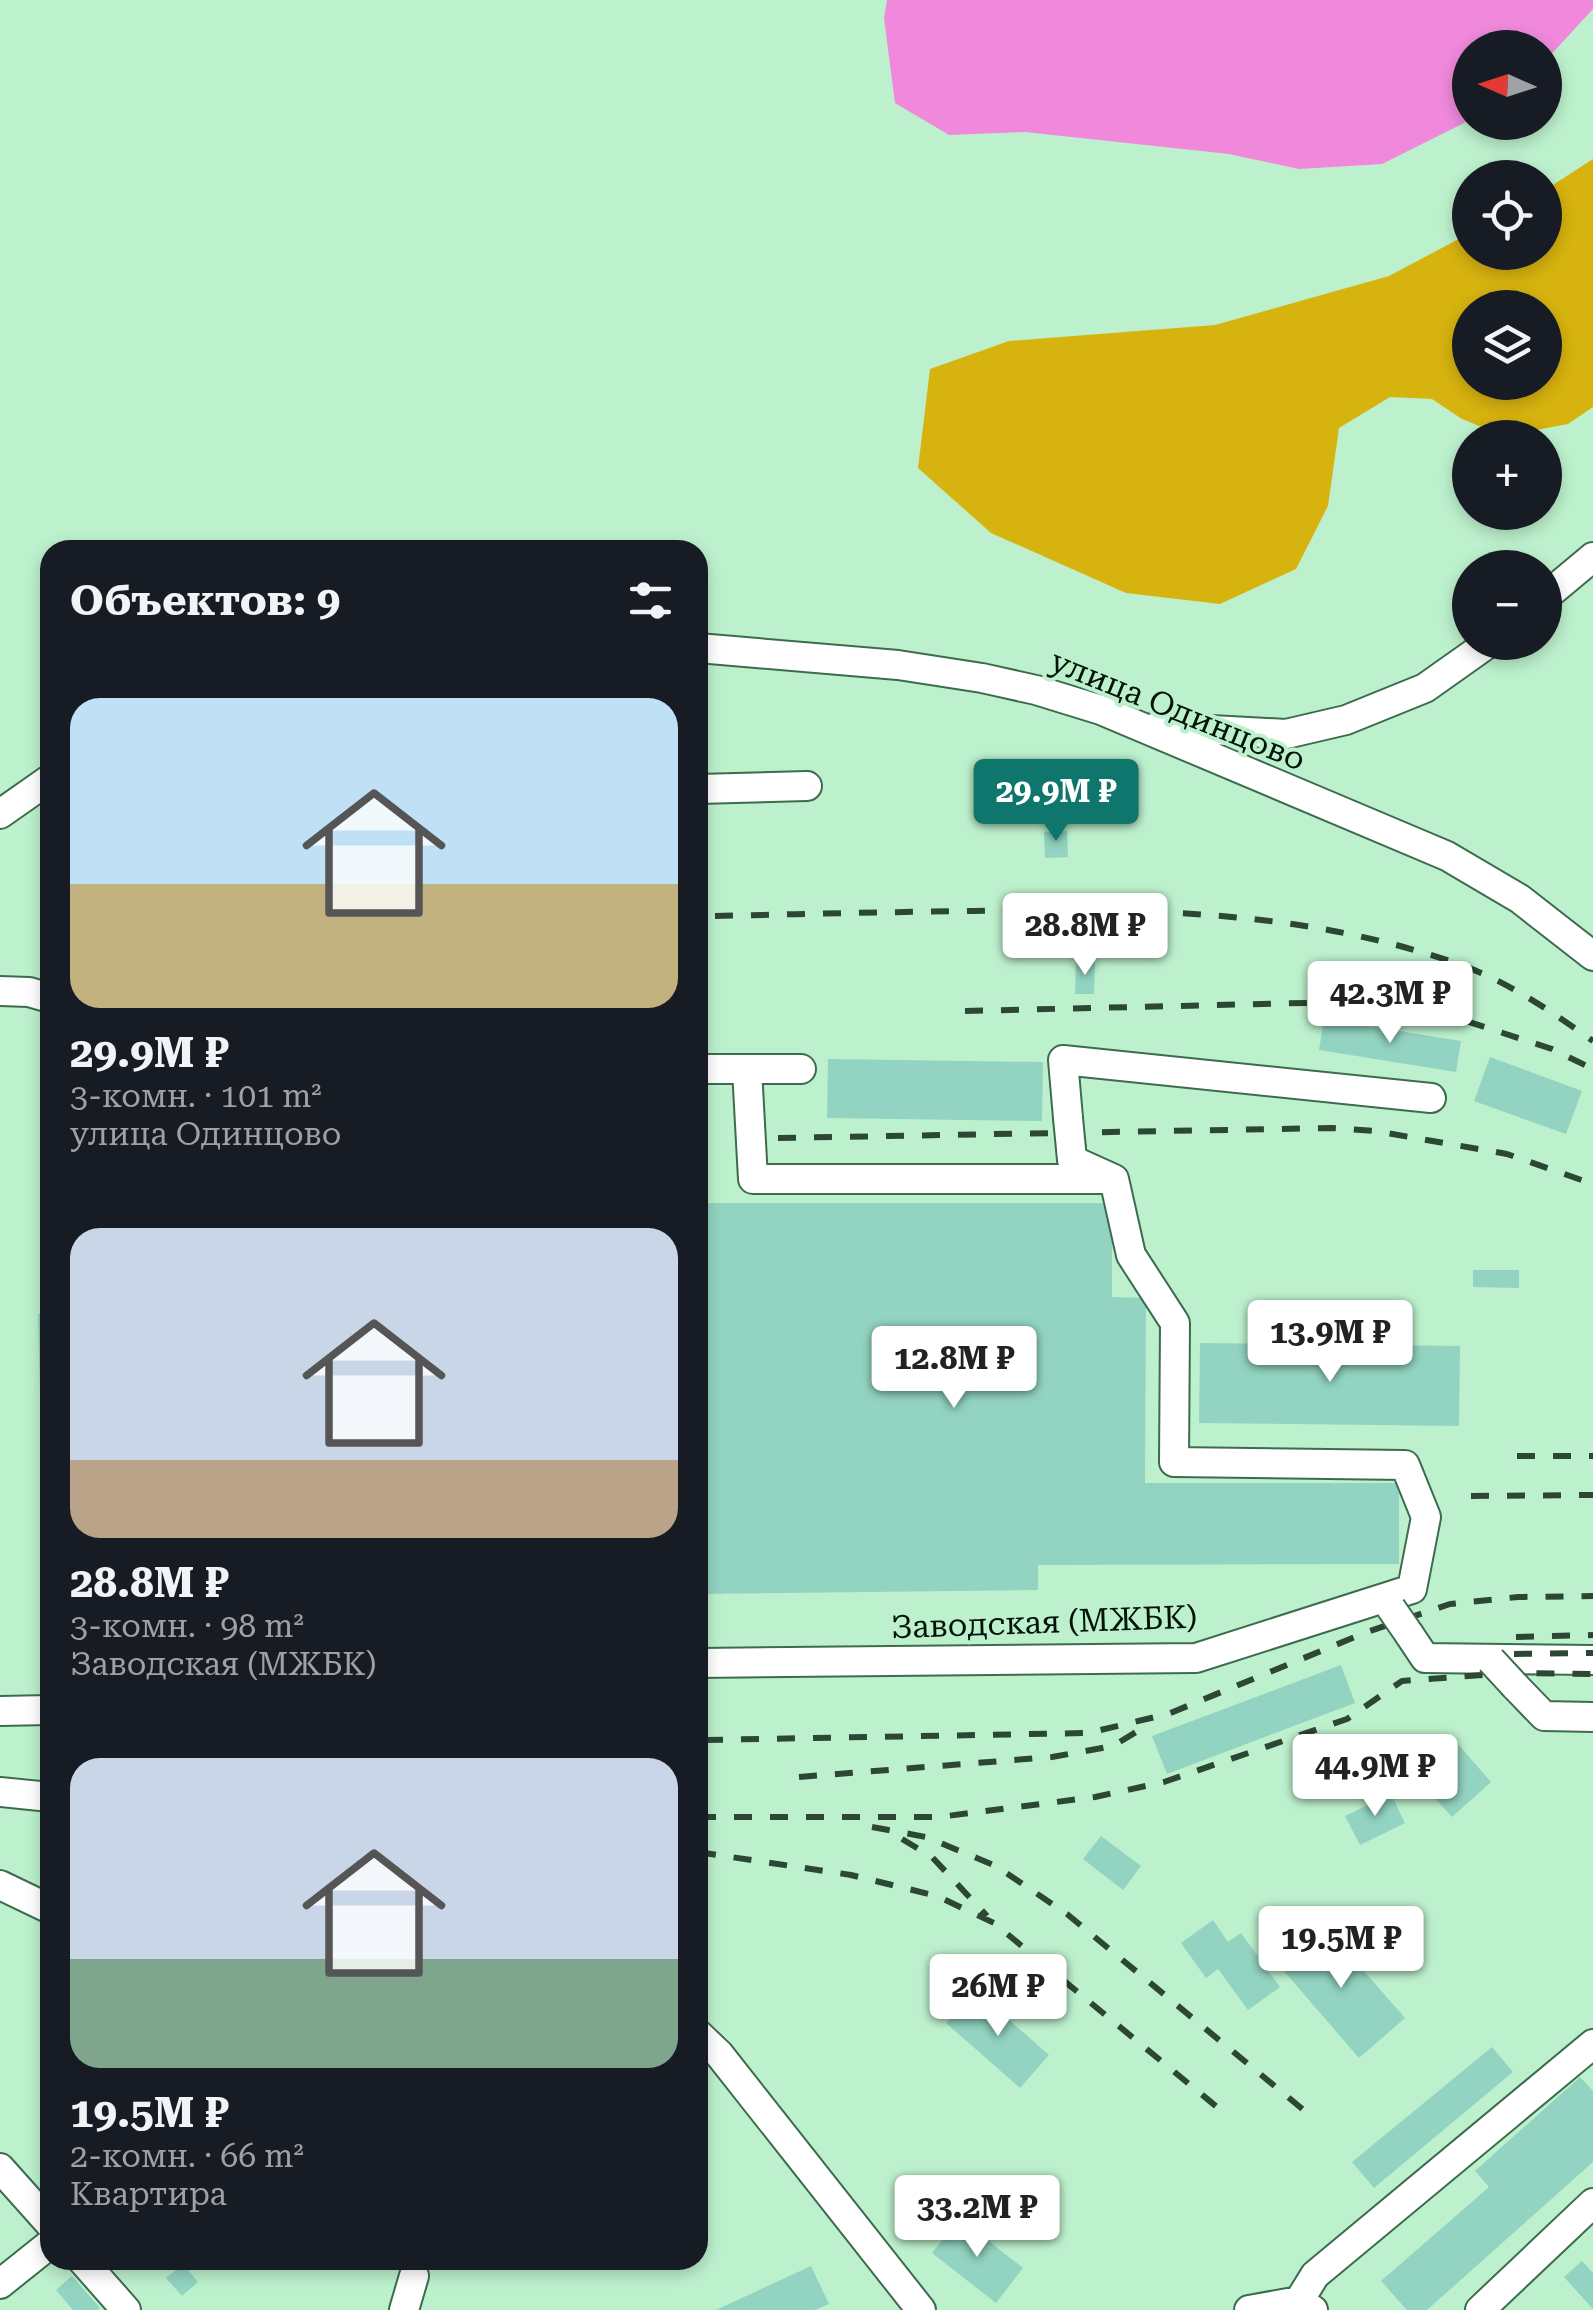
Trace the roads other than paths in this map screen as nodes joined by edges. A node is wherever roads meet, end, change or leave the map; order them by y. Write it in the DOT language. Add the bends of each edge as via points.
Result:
graph roads {
  1 [pos="1593,557"];
  2 [pos="1562,583"];
  3 [pos="708,649"];
  4 [pos="1465,660"];
  5 [pos="1140,726"];
  6 [pos="807,786"];
  7 [pos="40,787"];
  8 [pos="708,789"];
  9 [pos="0,814"];
  10 [pos="1593,956"];
  11 [pos="0,991"];
  12 [pos="40,995"];
  13 [pos="708,1069"];
  14 [pos="747,1069"];
  15 [pos="801,1069"];
  16 [pos="1431,1098"];
  17 [pos="1114,1180"];
  18 [pos="1388,1603"];
  19 [pos="1490,1660"];
  20 [pos="1593,1660"];
  21 [pos="708,1663"];
  22 [pos="40,1710"];
  23 [pos="0,1711"];
  24 [pos="1593,1717"];
  25 [pos="0,1792"];
  26 [pos="40,1796"];
  27 [pos="0,1885"];
  28 [pos="40,1904"];
  29 [pos="708,2044"];
  30 [pos="1593,2044"];
  31 [pos="0,2168"];
  32 [pos="1593,2204"];
  33 [pos="40,2213"];
  34 [pos="40,2252"];
  35 [pos="91,2270"];
  36 [pos="414,2276"];
  37 [pos="0,2284"];
  38 [pos="1306,2306"];
  39 [pos="126,2310"];
  40 [pos="404,2310"];
  41 [pos="921,2310"];
  42 [pos="1249,2310"];
  43 [pos="1480,2310"];
  1 -- 2 [label="street"];
  3 -- 5 [label="street, улица Одинцово" via="982,678"];
  4 -- 5 [label="street" via="1425,688 1346,720 1286,734"];
  5 -- 10 [label="street, улица Одинцово" via="1447,856 1520,899"];
  6 -- 8 [label="street"];
  7 -- 9 [label="street"];
  11 -- 12 [label="street"];
  13 -- 14 [label="street"];
  14 -- 15 [label="street"];
  14 -- 17 [label="street" via="753,1179"];
  16 -- 17 [label="street, bridge" via="1063,1060 1072,1160"];
  17 -- 18 [label="street, Заводская (МЖБК)" via="1131,1255 1175,1323 1174,1462 1405,1466 1426,1517 1412,1589"];
  18 -- 19 [label="street, bridge" via="1425,1658"];
  18 -- 21 [label="street, Заводская (МЖБК)" via="1196,1658"];
  19 -- 20 [label="street"];
  19 -- 24 [label="street, bridge" via="1544,1716"];
  22 -- 23 [label="street"];
  25 -- 26 [label="street"];
  27 -- 28 [label="street"];
  29 -- 41 [label="street"];
  30 -- 38 [label="street" via="1316,2275"];
  31 -- 33 [label="street"];
  32 -- 43 [label="street"];
  34 -- 37 [label="street"];
  35 -- 39 [label="street"];
  36 -- 40 [label="street"];
  38 -- 42 [label="street"];
}
